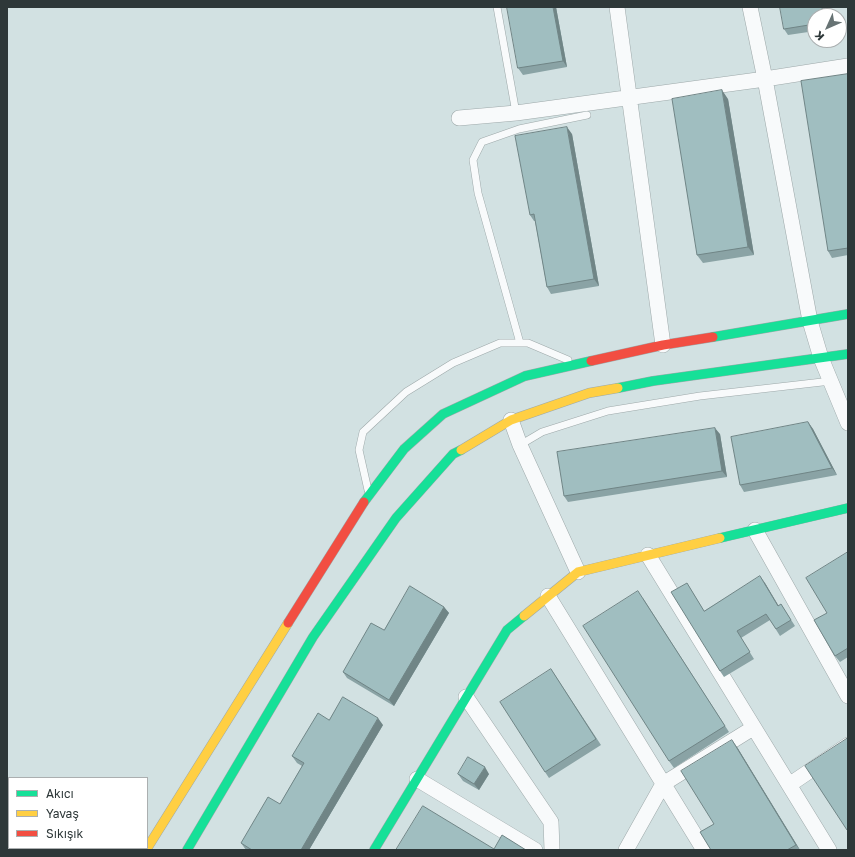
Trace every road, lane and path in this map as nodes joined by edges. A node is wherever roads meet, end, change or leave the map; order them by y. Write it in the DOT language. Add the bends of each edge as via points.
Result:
graph roads {
  1 [pos="497,7"];
  2 [pos="617,7"];
  3 [pos="750,7"];
  4 [pos="848,66"];
  5 [pos="765,79"];
  6 [pos="630,98"];
  7 [pos="516,113"];
  8 [pos="588,114"];
  9 [pos="459,118"];
  10 [pos="848,314"];
  11 [pos="810,321"];
  12 [pos="520,343"];
  13 [pos="663,345"];
  14 [pos="848,354"];
  15 [pos="821,358"];
  16 [pos="575,364"];
  17 [pos="831,381"];
  18 [pos="511,420"];
  19 [pos="848,423"];
  20 [pos="520,445"];
  21 [pos="369,494"];
  22 [pos="848,508"];
  23 [pos="755,530"];
  24 [pos="648,555"];
  25 [pos="578,572"];
  26 [pos="548,596"];
  27 [pos="848,696"];
  28 [pos="466,697"];
  29 [pos="753,728"];
  30 [pos="848,745"];
  31 [pos="417,779"];
  32 [pos="663,784"];
  33 [pos="789,785"];
  34 [pos="148,847"];
  35 [pos="187,850"];
  36 [pos="374,850"];
  37 [pos="535,850"];
  38 [pos="552,850"];
  39 [pos="626,850"];
  40 [pos="704,850"];
  41 [pos="829,850"];
  1 -- 7 [label="lane"];
  2 -- 6 [label="street"];
  3 -- 5 [label="street"];
  4 -- 5 [label="street"];
  5 -- 6 [label="street"];
  5 -- 11 [label="street"];
  6 -- 7 [label="street"];
  6 -- 13 [label="street"];
  7 -- 9 [label="street"];
  8 -- 12 [label="lane" via="519,129 482,142 473,160 478,193"];
  10 -- 11 [label="street"];
  11 -- 13 [label="street"];
  11 -- 15 [label="street"];
  12 -- 16 [label="lane" via="528,343"];
  12 -- 21 [label="lane" via="500,343 453,363 406,392 363,432 359,450"];
  13 -- 16 [label="street"];
  14 -- 15 [label="street"];
  15 -- 17 [label="street"];
  15 -- 18 [label="street" via="653,381 589,394"];
  16 -- 21 [label="street" via="525,376 443,414 404,449"];
  17 -- 19 [label="street"];
  17 -- 20 [label="lane" via="700,396 608,411 542,432"];
  18 -- 20 [label="street"];
  18 -- 35 [label="street" via="453,454 396,518 313,637"];
  20 -- 25 [label="street"];
  21 -- 34 [label="street"];
  22 -- 23 [label="street"];
  23 -- 24 [label="street"];
  23 -- 27 [label="street"];
  24 -- 25 [label="street"];
  24 -- 29 [label="street"];
  25 -- 26 [label="street"];
  26 -- 28 [label="street" via="508,630"];
  26 -- 32 [label="street"];
  28 -- 31 [label="street"];
  28 -- 38 [label="street" via="551,822"];
  29 -- 32 [label="street"];
  29 -- 33 [label="street"];
  30 -- 33 [label="street"];
  31 -- 36 [label="street"];
  31 -- 37 [label="street"];
  32 -- 39 [label="street"];
  32 -- 40 [label="street"];
  33 -- 41 [label="street"];
}
